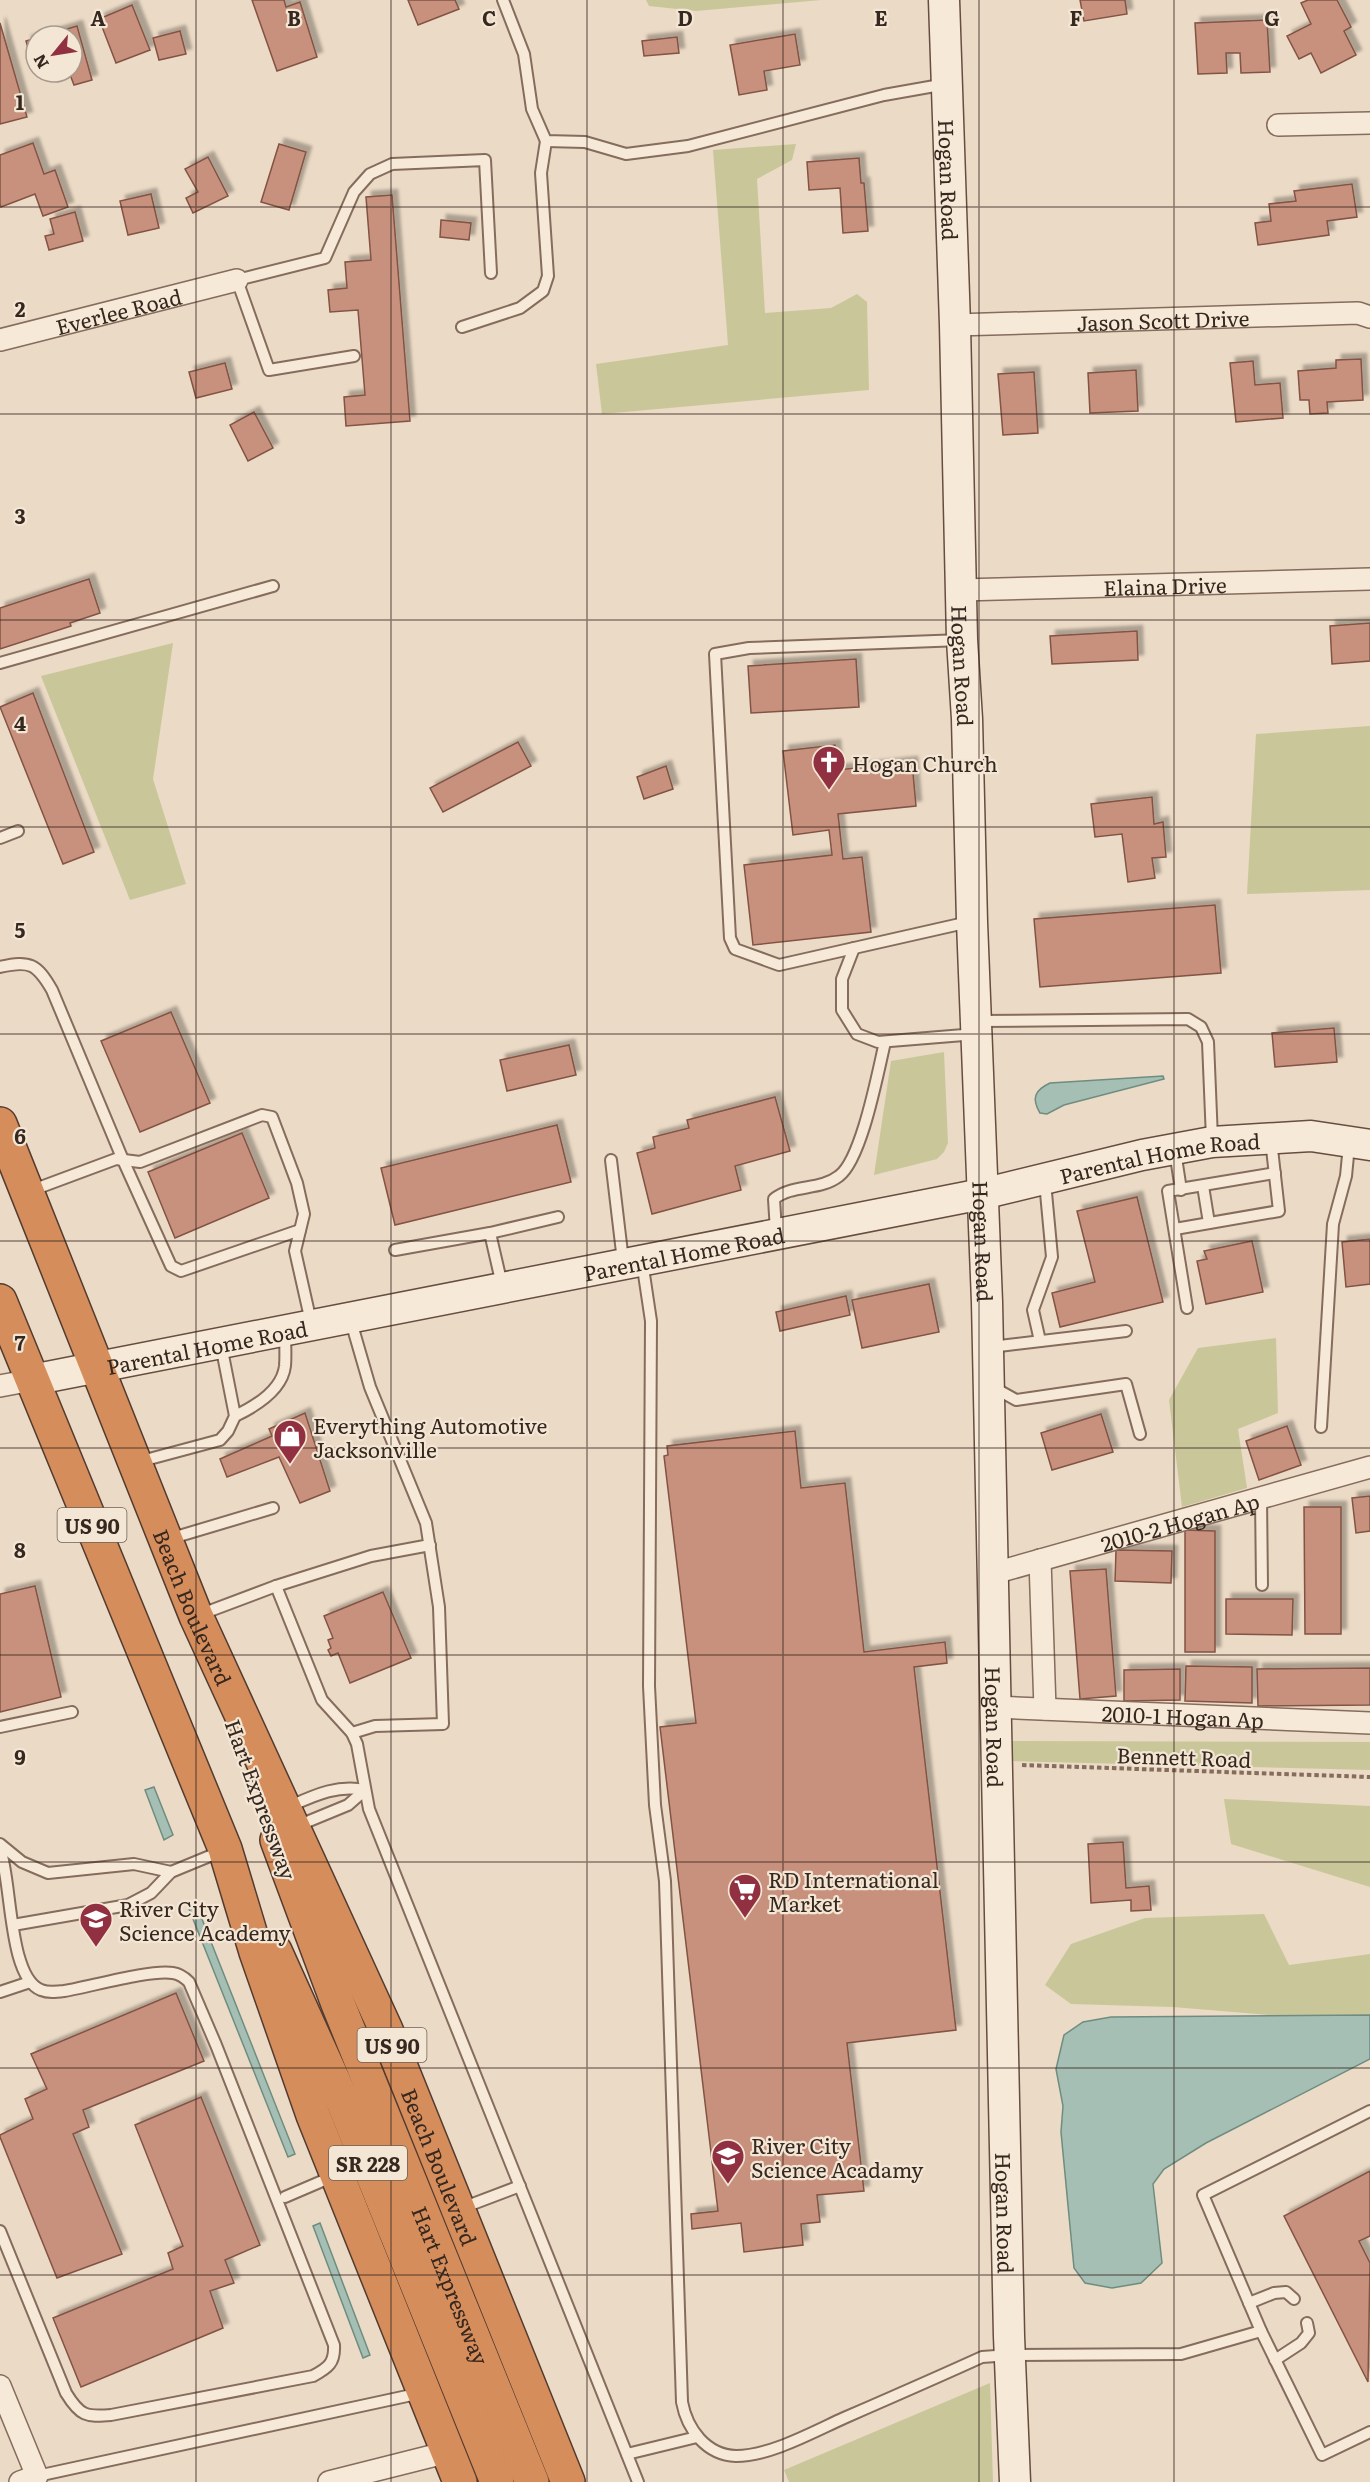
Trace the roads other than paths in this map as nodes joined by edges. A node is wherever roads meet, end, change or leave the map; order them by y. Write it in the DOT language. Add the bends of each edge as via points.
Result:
graph roads {
  1 [pos="503,0"];
  2 [pos="945,0"];
  3 [pos="947,84"];
  4 [pos="1370,123"];
  5 [pos="1278,125"];
  6 [pos="546,141"];
  7 [pos="491,273"];
  8 [pos="237,280"];
  9 [pos="1370,317"];
  10 [pos="955,325"];
  11 [pos="462,327"];
  12 [pos="0,340"];
  13 [pos="354,356"];
  14 [pos="1370,579"];
  15 [pos="273,586"];
  16 [pos="961,590"];
  17 [pos="962,640"];
  18 [pos="0,663"];
  19 [pos="18,831"];
  20 [pos="0,838"];
  21 [pos="972,922"];
  22 [pos="854,948"];
  23 [pos="0,967"];
  24 [pos="976,1027"];
  25 [pos="885,1042"];
  26 [pos="0,1124"];
  27 [pos="1271,1137"];
  28 [pos="1212,1142"];
  29 [pos="1360,1143"];
  30 [pos="1174,1149"];
  31 [pos="123,1160"];
  32 [pos="611,1160"];
  33 [pos="1275,1173"];
  34 [pos="1044,1179"];
  35 [pos="1203,1186"];
  36 [pos="1181,1190"];
  37 [pos="27,1193"];
  38 [pos="982,1194"];
  39 [pos="558,1216"];
  40 [pos="1209,1223"];
  41 [pos="1175,1229"];
  42 [pos="300,1230"];
  43 [pos="490,1233"];
  44 [pos="777,1234"];
  45 [pos="395,1250"];
  46 [pos="632,1263"];
  47 [pos="503,1288"];
  48 [pos="0,1301"];
  49 [pos="1187,1308"];
  50 [pos="350,1318"];
  51 [pos="298,1328"];
  52 [pos="1126,1331"];
  53 [pos="1040,1341"];
  54 [pos="220,1343"];
  55 [pos="988,1347"];
  56 [pos="97,1367"];
  57 [pos="32,1380"];
  58 [pos="988,1384"];
  59 [pos="0,1386"];
  60 [pos="234,1416"];
  61 [pos="1321,1427"];
  62 [pos="1140,1434"];
  63 [pos="135,1463"];
  64 [pos="1370,1467"];
  65 [pos="1261,1498"];
  66 [pos="273,1508"];
  67 [pos="166,1540"];
  68 [pos="430,1545"];
  69 [pos="1040,1560"];
  70 [pos="992,1574"];
  71 [pos="1262,1585"];
  72 [pos="276,1586"];
  73 [pos="196,1616"];
  74 [pos="995,1707"];
  75 [pos="1045,1709"];
  76 [pos="72,1712"];
  77 [pos="1370,1723"];
  78 [pos="0,1727"];
  79 [pos="352,1733"];
  80 [pos="365,1790"];
  81 [pos="288,1818"];
  82 [pos="0,1844"];
  83 [pos="0,1849"];
  84 [pos="225,1850"];
  85 [pos="171,1872"];
  86 [pos="13,1925"];
  87 [pos="30,1982"];
  88 [pos="0,1992"];
  89 [pos="1370,2111"];
  90 [pos="337,2175"];
  91 [pos="520,2186"];
  92 [pos="281,2199"];
  93 [pos="459,2209"];
  94 [pos="0,2230"];
  95 [pos="1294,2299"];
  96 [pos="1249,2302"];
  97 [pos="1307,2324"];
  98 [pos="1261,2331"];
  99 [pos="1010,2355"];
  100 [pos="1275,2360"];
  101 [pos="0,2386"];
  102 [pos="424,2392"];
  103 [pos="1370,2432"];
  104 [pos="697,2437"];
  105 [pos="627,2454"];
  106 [pos="450,2467"];
  107 [pos="29,2479"];
  108 [pos="330,2482"];
  109 [pos="460,2482"];
  110 [pos="497,2482"];
  111 [pos="532,2482"];
  112 [pos="568,2482"];
  113 [pos="638,2482"];
  114 [pos="1015,2482"];
  1 -- 6 [label="lane" via="524,54 532,109"];
  2 -- 3 [label="main road, Hogan Road"];
  3 -- 6 [label="lane" via="884,95 688,146 626,154 585,142"];
  3 -- 10 [label="main road, Hogan Road"];
  4 -- 5 [label="street"];
  6 -- 11 [label="lane" via="541,173 548,276 543,291 520,308"];
  7 -- 8 [label="lane" via="484,160 392,164 370,174 354,192 325,258"];
  8 -- 12 [label="street, Everlee Road"];
  8 -- 13 [label="lane" via="269,370"];
  9 -- 10 [label="street, Jason Scott Drive" via="1358,313"];
  10 -- 16 [label="main road, Hogan Road"];
  14 -- 16 [label="street, Elaina Drive"];
  15 -- 18 [label="lane"];
  16 -- 17 [label="main road, Hogan Road"];
  17 -- 21 [label="main road, Hogan Road"];
  17 -- 22 [label="lane" via="749,648 715,654 730,938 735,949 779,964"];
  19 -- 20 [label="lane"];
  21 -- 22 [label="lane"];
  21 -- 24 [label="main road, Hogan Road"];
  22 -- 25 [label="lane" via="842,979 842,1010 857,1034"];
  23 -- 31 [label="lane" via="21,962 40,969"];
  24 -- 25 [label="lane"];
  24 -- 28 [label="lane" via="1188,1019 1201,1027 1208,1042"];
  24 -- 38 [label="main road, Hogan Road"];
  25 -- 44 [label="lane" via="871,1103 853,1154 840,1176 774,1198"];
  26 -- 37 [label="highway, Beach Boulevard / US 90"];
  27 -- 28 [label="main road, Parental Home Road"];
  27 -- 29 [label="main road, Parental Home Road" via="1311,1136"];
  27 -- 33 [label="lane"];
  28 -- 30 [label="main road, Parental Home Road"];
  29 -- 61 [label="lane" via="1333,1224"];
  30 -- 34 [label="main road, Parental Home Road"];
  30 -- 36 [label="lane"];
  31 -- 37 [label="lane"];
  31 -- 42 [label="lane" via="171,1266 181,1271"];
  31 -- 42 [label="lane" via="140,1162 262,1115 272,1117 297,1183 304,1214"];
  32 -- 46 [label="lane"];
  33 -- 35 [label="lane"];
  33 -- 40 [label="lane" via="1279,1211"];
  34 -- 38 [label="main road, Parental Home Road"];
  34 -- 53 [label="lane" via="1052,1257 1033,1310"];
  35 -- 36 [label="lane"];
  35 -- 40 [label="lane"];
  36 -- 41 [label="lane" via="1168,1191"];
  37 -- 56 [label="highway, Beach Boulevard / US 90"];
  38 -- 44 [label="main road, Parental Home Road"];
  38 -- 55 [label="main road, Hogan Road"];
  39 -- 43 [label="lane"];
  40 -- 41 [label="lane"];
  41 -- 49 [label="lane"];
  42 -- 51 [label="lane" via="295,1251"];
  43 -- 45 [label="lane"];
  43 -- 47 [label="lane"];
  44 -- 46 [label="main road, Parental Home Road"];
  46 -- 47 [label="main road, Parental Home Road"];
  46 -- 104 [label="lane" via="651,1321 649,1686 655,1805 665,1881 682,2402 685,2419"];
  47 -- 50 [label="main road, Parental Home Road"];
  48 -- 57 [label="highway, US 90"];
  50 -- 51 [label="main road, Parental Home Road"];
  50 -- 68 [label="lane" via="366,1376 417,1498"];
  51 -- 54 [label="main road, Parental Home Road"];
  51 -- 60 [label="lane" via="283,1374 266,1397"];
  52 -- 53 [label="lane"];
  53 -- 55 [label="lane"];
  54 -- 56 [label="main road, Parental Home Road"];
  54 -- 60 [label="lane"];
  55 -- 58 [label="main road, Hogan Road"];
  56 -- 57 [label="main road, Parental Home Road"];
  56 -- 63 [label="highway, Beach Boulevard / US 90"];
  57 -- 59 [label="street, Parental Home Road"];
  57 -- 84 [label="highway, US 90"];
  58 -- 62 [label="lane" via="1016,1400 1126,1384"];
  58 -- 70 [label="main road, Hogan Road"];
  60 -- 63 [label="lane" via="219,1440"];
  63 -- 67 [label="highway, Beach Boulevard / US 90"];
  64 -- 65 [label="street, 2010-2 Hogan Ap"];
  65 -- 69 [label="street, 2010-2 Hogan Ap"];
  65 -- 71 [label="lane"];
  66 -- 67 [label="lane"];
  67 -- 73 [label="highway, Beach Boulevard / US 90"];
  68 -- 72 [label="lane" via="371,1556"];
  68 -- 79 [label="lane" via="439,1608 443,1724 375,1726"];
  69 -- 70 [label="street, 2010-2 Hogan Ap"];
  69 -- 75 [label="street"];
  70 -- 74 [label="main road, Hogan Road"];
  72 -- 73 [label="lane"];
  72 -- 79 [label="lane" via="321,1700"];
  73 -- 81 [label="highway, Beach Boulevard / US 90"];
  73 -- 111 [label="highway, Hart Expressway / SR 228" via="323,1967"];
  74 -- 75 [label="street, 2010-1 Hogan Ap"];
  74 -- 99 [label="main road, Hogan Road"];
  75 -- 77 [label="street, 2010-1 Hogan Ap"];
  76 -- 78 [label="lane"];
  79 -- 80 [label="lane" via="361,1758"];
  80 -- 81 [label="lane" via="340,1809"];
  80 -- 81 [label="lane" via="335,1789"];
  80 -- 91 [label="lane" via="369,1809"];
  81 -- 93 [label="highway, Beach Boulevard / US 90" via="386,2030"];
  82 -- 85 [label="lane" via="22,1862 48,1873 134,1864"];
  83 -- 86 [label="lane"];
  84 -- 85 [label="lane"];
  84 -- 90 [label="highway, US 90" via="267,1985"];
  84 -- 110 [label="highway, Hart Expressway / SR 228" via="325,2059"];
  85 -- 86 [label="lane" via="151,1893 128,1905"];
  86 -- 87 [label="lane" via="21,1968"];
  87 -- 88 [label="lane"];
  87 -- 92 [label="lane" via="50,1993 156,1974 183,1976 195,1994"];
  89 -- 96 [label="lane" via="1203,2195"];
  90 -- 92 [label="lane"];
  90 -- 102 [label="highway, US 90"];
  91 -- 93 [label="lane"];
  91 -- 105 [label="lane"];
  92 -- 94 [label="lane" via="334,2345 334,2358 328,2368 313,2376 111,2415 91,2417 73,2404"];
  93 -- 112 [label="highway, Beach Boulevard / US 90"];
  95 -- 96 [label="lane" via="1286,2292"];
  96 -- 98 [label="lane"];
  97 -- 100 [label="lane" via="1309,2333 1301,2343"];
  98 -- 99 [label="lane" via="1180,2354"];
  98 -- 100 [label="lane"];
  99 -- 104 [label="lane" via="982,2357 765,2451 735,2456 713,2450"];
  99 -- 114 [label="main road, Hogan Road"];
  100 -- 103 [label="lane" via="1322,2455"];
  101 -- 107 [label="street"];
  102 -- 106 [label="highway, US 90"];
  102 -- 107 [label="lane"];
  104 -- 105 [label="lane"];
  105 -- 113 [label="lane"];
  106 -- 108 [label="street"];
  106 -- 109 [label="highway, US 90"];
}
